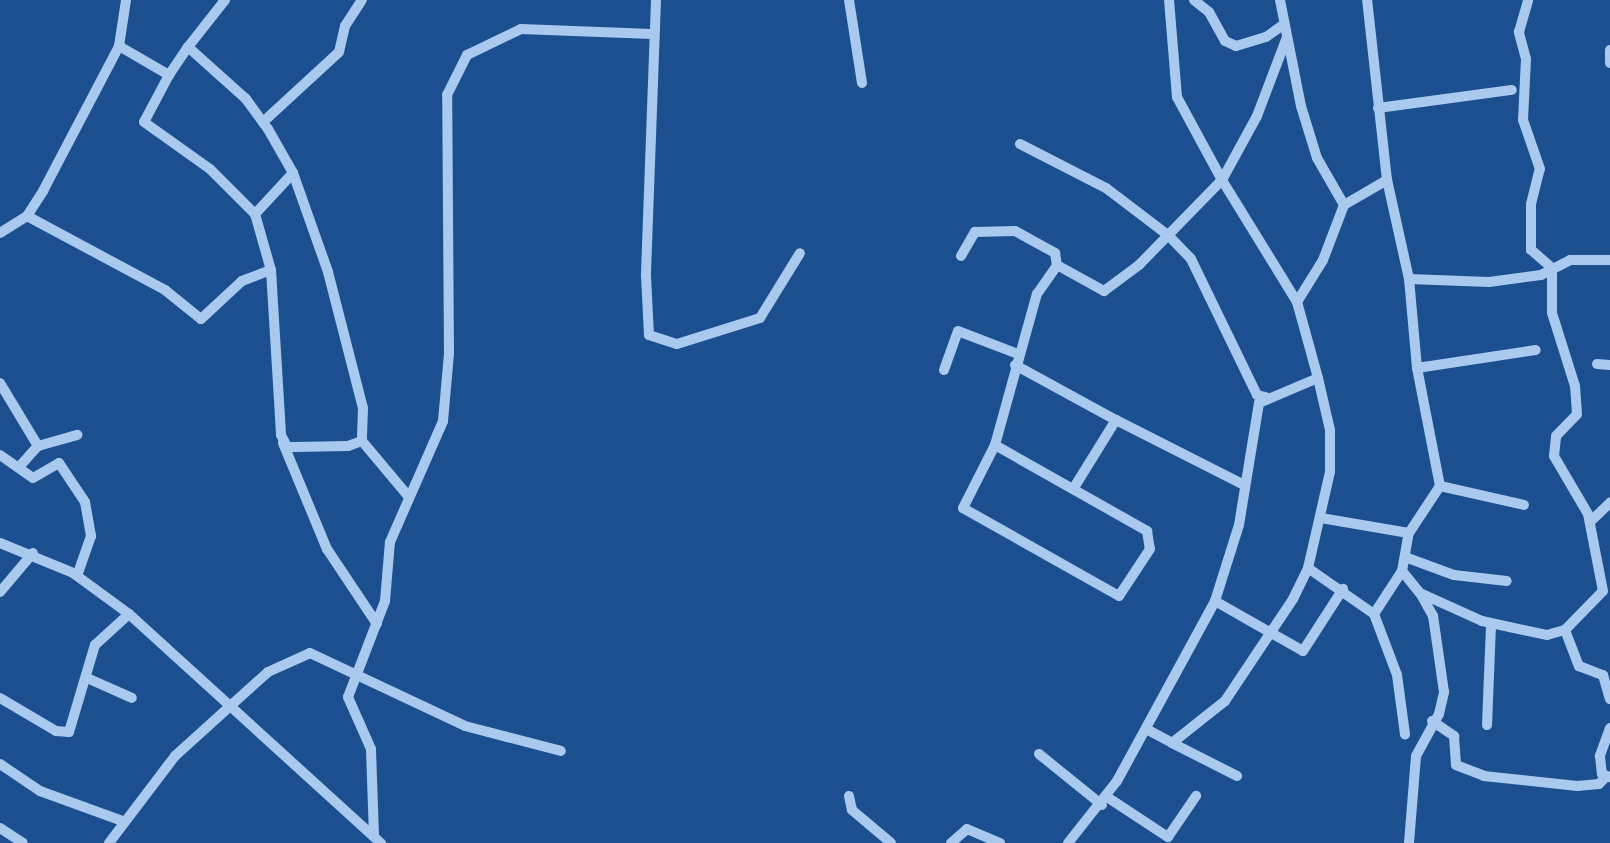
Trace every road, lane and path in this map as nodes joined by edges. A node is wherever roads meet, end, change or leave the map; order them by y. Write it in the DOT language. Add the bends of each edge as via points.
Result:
graph roads {
  1 [pos="126,0"];
  2 [pos="225,0"];
  3 [pos="362,0"];
  4 [pos="656,0"];
  5 [pos="849,0"];
  6 [pos="1169,0"];
  7 [pos="1194,0"];
  8 [pos="1280,0"];
  9 [pos="1367,0"];
  10 [pos="1528,0"];
  11 [pos="1283,26"];
  12 [pos="652,34"];
  13 [pos="1287,37"];
  14 [pos="119,46"];
  15 [pos="189,47"];
  16 [pos="1610,50"];
  17 [pos="1610,63"];
  18 [pos="169,75"];
  19 [pos="862,83"];
  20 [pos="1512,90"];
  21 [pos="1378,108"];
  22 [pos="263,122"];
  23 [pos="1020,144"];
  24 [pos="293,173"];
  25 [pos="1221,180"];
  26 [pos="1387,180"];
  27 [pos="1344,205"];
  28 [pos="255,214"];
  29 [pos="27,216"];
  30 [pos="0,233"];
  31 [pos="1168,235"];
  32 [pos="800,253"];
  33 [pos="961,256"];
  34 [pos="1610,260"];
  35 [pos="1057,265"];
  36 [pos="1552,268"];
  37 [pos="271,270"];
  38 [pos="1409,279"];
  39 [pos="1297,302"];
  40 [pos="1536,350"];
  41 [pos="1017,360"];
  42 [pos="1597,364"];
  43 [pos="1610,364"];
  44 [pos="1417,368"];
  45 [pos="944,370"];
  46 [pos="1318,378"];
  47 [pos="0,383"];
  48 [pos="1266,397"];
  49 [pos="1116,420"];
  50 [pos="77,435"];
  51 [pos="362,441"];
  52 [pos="283,443"];
  53 [pos="995,444"];
  54 [pos="38,446"];
  55 [pos="0,455"];
  56 [pos="19,467"];
  57 [pos="1242,484"];
  58 [pos="1075,486"];
  59 [pos="1440,486"];
  60 [pos="409,497"];
  61 [pos="1610,503"];
  62 [pos="1524,505"];
  63 [pos="1321,518"];
  64 [pos="1590,522"];
  65 [pos="1409,533"];
  66 [pos="0,543"];
  67 [pos="33,553"];
  68 [pos="1405,557"];
  69 [pos="1308,568"];
  70 [pos="1402,571"];
  71 [pos="77,576"];
  72 [pos="1507,582"];
  73 [pos="1343,589"];
  74 [pos="0,592"];
  75 [pos="1420,593"];
  76 [pos="1215,602"];
  77 [pos="129,614"];
  78 [pos="1374,614"];
  79 [pos="377,624"];
  80 [pos="1491,624"];
  81 [pos="1565,630"];
  82 [pos="1272,632"];
  83 [pos="358,677"];
  84 [pos="87,678"];
  85 [pos="0,698"];
  86 [pos="132,698"];
  87 [pos="1610,699"];
  88 [pos="231,705"];
  89 [pos="1432,721"];
  90 [pos="1487,725"];
  91 [pos="1610,728"];
  92 [pos="1148,730"];
  93 [pos="1406,734"];
  94 [pos="1172,743"];
  95 [pos="561,751"];
  96 [pos="1039,754"];
  97 [pos="0,764"];
  98 [pos="1237,776"];
  99 [pos="1609,776"];
  100 [pos="849,796"];
  101 [pos="1196,796"];
  102 [pos="1104,801"];
  103 [pos="126,822"];
  104 [pos="0,828"];
  105 [pos="377,840"];
  106 [pos="23,843"];
  107 [pos="109,843"];
  108 [pos="891,843"];
  109 [pos="951,843"];
  110 [pos="1000,843"];
  111 [pos="1068,843"];
  112 [pos="1409,843"];
  1 -- 14 [label="street"];
  2 -- 15 [label="street"];
  3 -- 22 [label="street" via="345,26 339,52"];
  4 -- 12 [label="street"];
  5 -- 19 [label="street"];
  6 -- 25 [label="street" via="1178,97"];
  7 -- 11 [label="street" via="1209,12 1225,41 1236,46 1266,37"];
  8 -- 11 [label="street"];
  9 -- 21 [label="street"];
  10 -- 36 [label="street" via="1519,32 1526,59 1523,120 1540,169 1531,204 1531,250"];
  11 -- 13 [label="street"];
  12 -- 32 [label="street" via="649,335 676,344 760,318"];
  12 -- 60 [label="street" via="521,28 467,55 447,95 448,383 443,421"];
  13 -- 25 [label="street" via="1257,116"];
  13 -- 27 [label="street" via="1292,77 1317,158"];
  14 -- 18 [label="street"];
  14 -- 29 [label="street"];
  15 -- 18 [label="street"];
  15 -- 22 [label="street"];
  16 -- 17 [label="street"];
  18 -- 28 [label="street" via="144,122 210,169"];
  20 -- 21 [label="street"];
  21 -- 26 [label="street"];
  22 -- 24 [label="street"];
  23 -- 31 [label="street" via="1107,188"];
  24 -- 28 [label="street"];
  24 -- 51 [label="street" via="328,272 363,408"];
  25 -- 31 [label="street"];
  25 -- 39 [label="street"];
  26 -- 27 [label="street"];
  26 -- 38 [label="street"];
  27 -- 39 [label="street" via="1323,260"];
  28 -- 37 [label="street"];
  29 -- 30 [label="street"];
  29 -- 37 [label="street" via="165,290 201,319 242,281"];
  31 -- 35 [label="street" via="1104,291"];
  31 -- 48 [label="street" via="1191,259 1257,395"];
  33 -- 35 [label="street" via="975,232 996,228 1048,248 1059,257"];
  34 -- 36 [label="street" via="1570,260"];
  35 -- 41 [label="street" via="1037,294"];
  36 -- 38 [label="street" via="1489,282"];
  36 -- 64 [label="street" via="1552,314 1575,386 1577,414 1556,436 1554,456"];
  37 -- 52 [label="street"];
  38 -- 44 [label="street"];
  39 -- 46 [label="street"];
  40 -- 44 [label="street"];
  41 -- 45 [label="street" via="958,331"];
  41 -- 49 [label="street"];
  41 -- 53 [label="street"];
  42 -- 43 [label="street"];
  44 -- 59 [label="street"];
  46 -- 48 [label="street"];
  46 -- 63 [label="street" via="1331,453"];
  47 -- 54 [label="street" via="14,399"];
  48 -- 57 [label="street" via="1255,417"];
  49 -- 57 [label="street"];
  49 -- 58 [label="street"];
  50 -- 54 [label="street"];
  51 -- 52 [label="street" via="348,447"];
  51 -- 60 [label="street"];
  52 -- 79 [label="street" via="327,549"];
  53 -- 58 [label="street"];
  53 -- 58 [label="street" via="963,508 1119,596 1146,558 1150,536"];
  54 -- 56 [label="street"];
  55 -- 56 [label="street"];
  56 -- 71 [label="street" via="33,477 58,463 85,502 91,536"];
  57 -- 76 [label="street" via="1239,525"];
  59 -- 62 [label="street"];
  59 -- 65 [label="street"];
  60 -- 79 [label="street" via="390,542 388,592"];
  61 -- 64 [label="street"];
  63 -- 65 [label="street"];
  63 -- 69 [label="street"];
  64 -- 81 [label="street" via="1603,591"];
  65 -- 68 [label="street"];
  66 -- 67 [label="street"];
  67 -- 71 [label="street"];
  67 -- 74 [label="street"];
  68 -- 70 [label="street"];
  68 -- 72 [label="street" via="1454,575"];
  69 -- 73 [label="street"];
  69 -- 82 [label="street"];
  70 -- 75 [label="street"];
  70 -- 78 [label="street"];
  71 -- 77 [label="street"];
  73 -- 78 [label="street"];
  73 -- 82 [label="street" via="1303,651"];
  75 -- 80 [label="street"];
  75 -- 89 [label="street" via="1433,616 1443,678 1442,704"];
  76 -- 82 [label="street"];
  76 -- 92 [label="street"];
  77 -- 84 [label="street" via="95,645"];
  77 -- 88 [label="street"];
  78 -- 93 [label="street" via="1396,675"];
  79 -- 83 [label="street"];
  80 -- 81 [label="street" via="1547,634"];
  80 -- 90 [label="street"];
  81 -- 87 [label="street" via="1579,666 1603,675"];
  82 -- 94 [label="street" via="1225,701"];
  83 -- 88 [label="street" via="310,653 283,661"];
  83 -- 95 [label="street" via="465,726"];
  83 -- 105 [label="street" via="348,703 371,749"];
  84 -- 85 [label="street" via="72,728 64,734"];
  84 -- 86 [label="street"];
  88 -- 103 [label="street" via="175,756"];
  88 -- 105 [label="street"];
  89 -- 99 [label="street" via="1454,736 1456,765 1484,776 1577,786 1599,784"];
  89 -- 112 [label="street" via="1412,775"];
  91 -- 99 [label="street" via="1600,756"];
  92 -- 94 [label="street"];
  92 -- 102 [label="street"];
  94 -- 98 [label="street"];
  96 -- 102 [label="street"];
  97 -- 103 [label="street" via="40,791"];
  100 -- 108 [label="street" via="852,810"];
  101 -- 102 [label="street" via="1168,837"];
  102 -- 111 [label="street"];
  103 -- 107 [label="street"];
  104 -- 106 [label="street"];
  109 -- 110 [label="street" via="967,830"];
}
